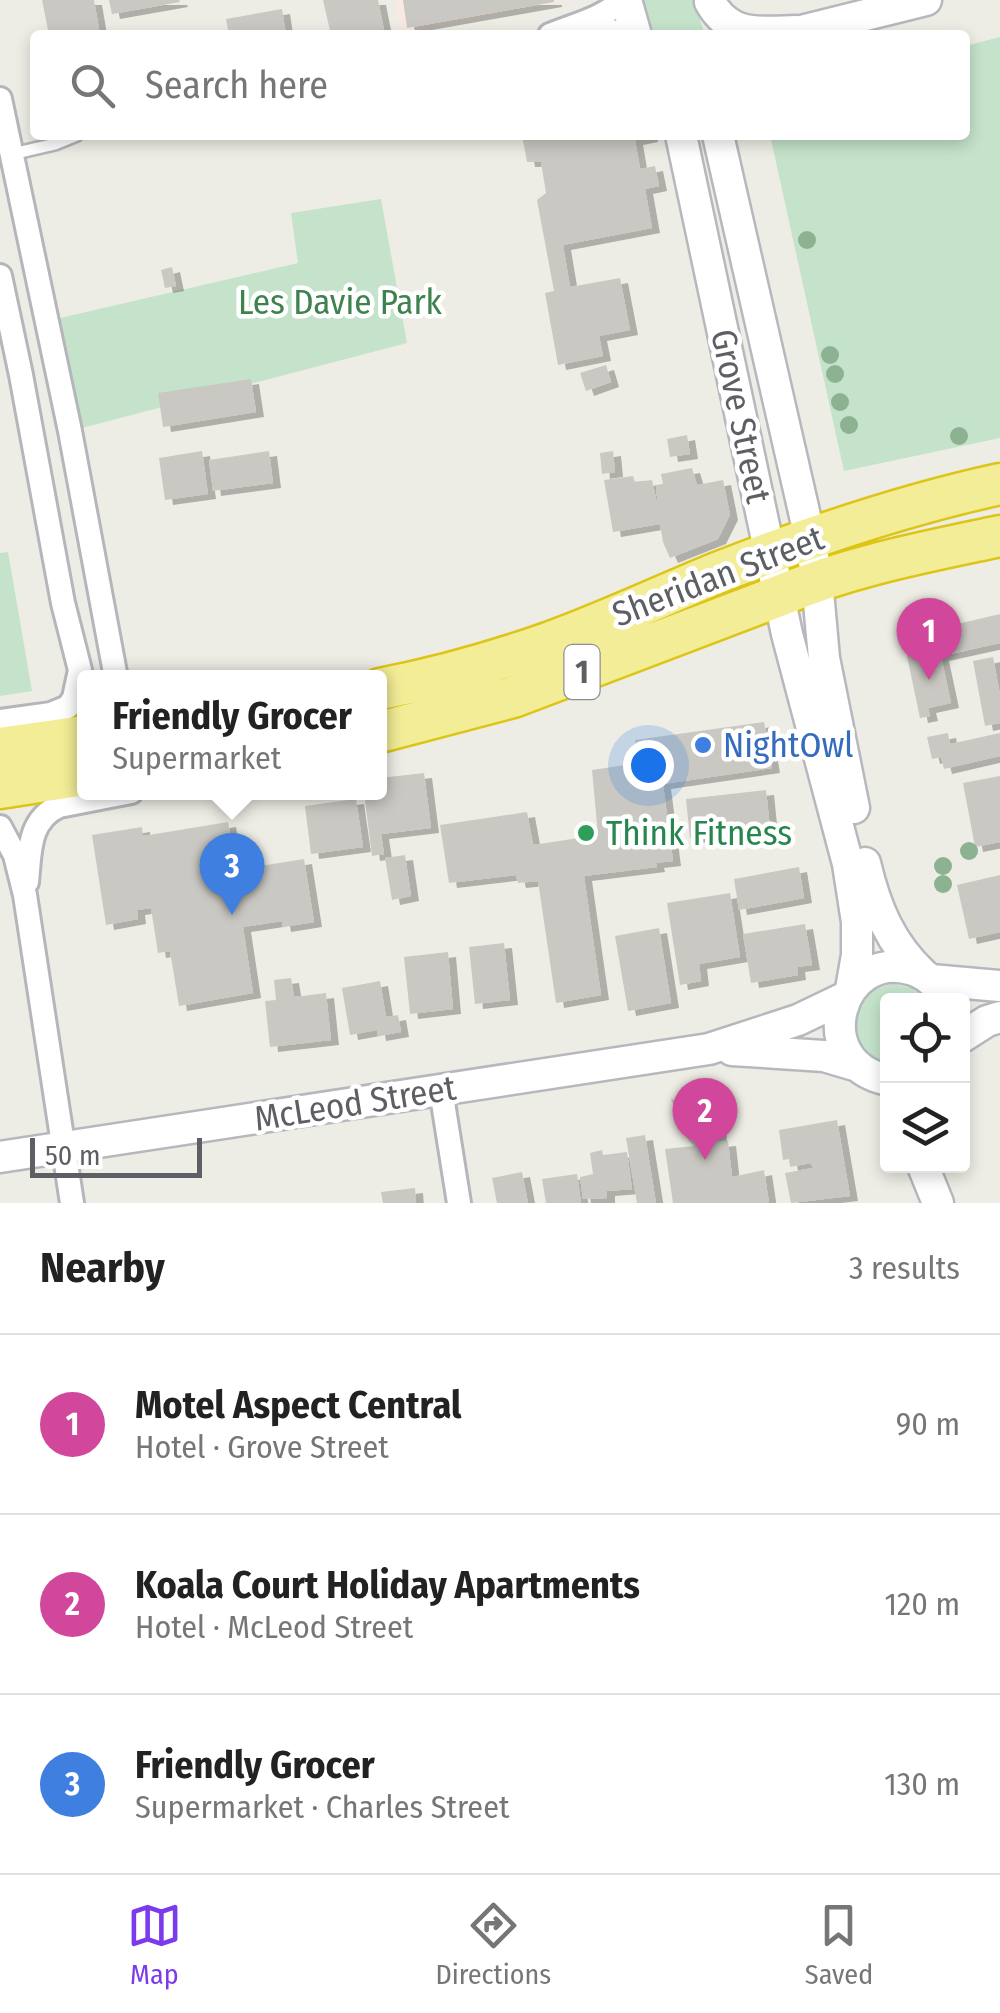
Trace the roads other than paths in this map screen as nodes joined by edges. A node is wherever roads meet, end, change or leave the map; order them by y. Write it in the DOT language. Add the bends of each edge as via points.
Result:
graph roads {
  1 [pos="624,0"];
  2 [pos="926,0"];
  3 [pos="710,1"];
  4 [pos="562,30"];
  5 [pos="634,30"];
  6 [pos="719,30"];
  7 [pos="746,30"];
  8 [pos="803,30"];
  9 [pos="0,99"];
  10 [pos="65,140"];
  11 [pos="682,140"];
  12 [pos="719,140"];
  13 [pos="6,156"];
  14 [pos="0,276"];
  15 [pos="1000,484"];
  16 [pos="1000,536"];
  17 [pos="810,538"];
  18 [pos="769,553"];
  19 [pos="817,580"];
  20 [pos="780,596"];
  21 [pos="108,634"];
  22 [pos="73,641"];
  23 [pos="80,670"];
  24 [pos="115,670"];
  25 [pos="77,684"];
  26 [pos="387,687"];
  27 [pos="0,721"];
  28 [pos="387,730"];
  29 [pos="77,737"];
  30 [pos="0,748"];
  31 [pos="77,776"];
  32 [pos="0,788"];
  33 [pos="90,800"];
  34 [pos="0,827"];
  35 [pos="25,895"];
  36 [pos="934,985"];
  37 [pos="1000,986"];
  38 [pos="848,993"];
  39 [pos="1000,1017"];
  40 [pos="970,1032"];
  41 [pos="709,1050"];
  42 [pos="870,1073"];
  43 [pos="441,1090"];
  44 [pos="63,1147"];
  45 [pos="0,1157"];
  46 [pos="926,1173"];
  47 [pos="940,1173"];
  48 [pos="72,1203"];
  49 [pos="459,1203"];
  50 [pos="941,1203"];
  1 -- 4 [label="street"];
  1 -- 5 [label="street"];
  2 -- 8 [label="street"];
  3 -- 6 [label="street"];
  3 -- 7 [label="street" via="718,15"];
  9 -- 13 [label="street"];
  10 -- 13 [label="lane"];
  11 -- 18 [label="street, Grove Street"];
  12 -- 17 [label="street, Grove Street"];
  13 -- 21 [label="street" via="70,430"];
  14 -- 22 [label="street"];
  15 -- 17 [label="highway, Sheridan Street / 1"];
  16 -- 19 [label="highway, Sheridan Street / 1"];
  17 -- 18 [label="highway, Sheridan Street / 1"];
  17 -- 19 [label="street, Grove Street"];
  18 -- 20 [label="street, Grove Street"];
  18 -- 26 [label="highway, Sheridan Street / 1" via="548,643"];
  19 -- 20 [label="highway, Sheridan Street / 1"];
  19 -- 36 [label="street, Grove Street" via="824,658 872,892 894,941"];
  20 -- 28 [label="highway, Sheridan Street / 1" via="513,697"];
  20 -- 38 [label="street, Grove Street" via="848,864 857,955"];
  21 -- 22 [label="street"];
  21 -- 24 [label="street"];
  22 -- 23 [label="street"];
  25 -- 27 [label="street" via="68,708"];
  29 -- 30 [label="highway"];
  31 -- 32 [label="highway"];
  33 -- 35 [label="street" via="59,806 32,832"];
  34 -- 35 [label="street"];
  35 -- 44 [label="street"];
  36 -- 37 [label="street"];
  36 -- 38 [label="street, McLeod Street" via="907,968 889,968 864,977"];
  38 -- 41 [label="street, McLeod Street" via="802,1019"];
  38 -- 42 [label="street, Grove Street" via="840,1034 846,1052"];
  39 -- 40 [label="street"];
  41 -- 42 [label="street, McLeod Street" via="824,1056"];
  41 -- 43 [label="street, McLeod Street"];
  43 -- 44 [label="street, McLeod Street"];
  43 -- 49 [label="street"];
  44 -- 45 [label="street, McLeod Street"];
  44 -- 48 [label="street"];
  46 -- 50 [label="street"];
  47 -- 50 [label="street"];
}
